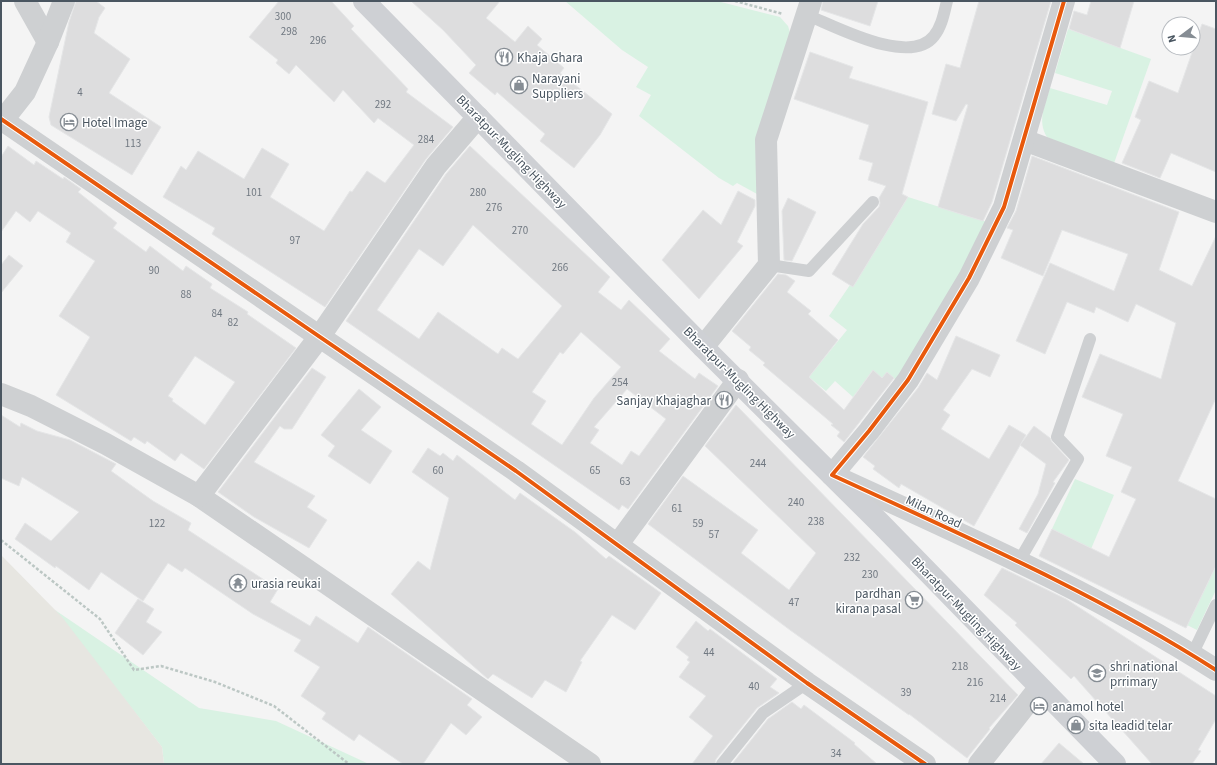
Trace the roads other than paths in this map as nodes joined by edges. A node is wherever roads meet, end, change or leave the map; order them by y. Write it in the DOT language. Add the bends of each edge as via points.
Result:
graph roads {
  1 [pos="25,1"];
  2 [pos="64,1"];
  3 [pos="364,1"];
  4 [pos="947,1"];
  5 [pos="1064,1"];
  6 [pos="808,12"];
  7 [pos="48,42"];
  8 [pos="478,117"];
  9 [pos="2,119"];
  10 [pos="1024,140"];
  11 [pos="873,202"];
  12 [pos="1216,212"];
  13 [pos="769,265"];
  14 [pos="320,336"];
  15 [pos="1090,339"];
  16 [pos="704,347"];
  17 [pos="738,380"];
  18 [pos="1,394"];
  19 [pos="832,475"];
  20 [pos="198,496"];
  21 [pos="618,544"];
  22 [pos="1018,563"];
  23 [pos="1216,605"];
  24 [pos="1192,655"];
  25 [pos="1216,670"];
  26 [pos="807,683"];
  27 [pos="1039,688"];
  28 [pos="590,764"];
  29 [pos="722,764"];
  30 [pos="925,764"];
  31 [pos="979,764"];
  32 [pos="1115,764"];
  1 -- 7 [label="street"];
  2 -- 7 [label="street"];
  3 -- 8 [label="main road, Bharatpur-Mugling Highway"];
  4 -- 6 [label="lane" via="940,25 933,37 921,45 903,47 881,44"];
  5 -- 10 [label="street"];
  6 -- 13 [label="street" via="766,140"];
  7 -- 9 [label="street" via="25,92"];
  8 -- 14 [label="street" via="436,166"];
  8 -- 16 [label="main road, Bharatpur-Mugling Highway"];
  9 -- 14 [label="street"];
  10 -- 12 [label="street"];
  10 -- 19 [label="street" via="1004,207 969,278 908,380"];
  11 -- 13 [label="lane" via="809,271"];
  13 -- 16 [label="street"];
  14 -- 20 [label="street"];
  14 -- 21 [label="street"];
  15 -- 22 [label="lane" via="1057,437 1078,459"];
  16 -- 17 [label="main road, Bharatpur-Mugling Highway"];
  17 -- 19 [label="main road, Bharatpur-Mugling Highway"];
  17 -- 21 [label="street"];
  18 -- 20 [label="street" via="31,406 106,444"];
  19 -- 22 [label="street, Milan Road"];
  19 -- 27 [label="main road, Bharatpur-Mugling Highway"];
  20 -- 28 [label="street"];
  21 -- 26 [label="street"];
  22 -- 24 [label="street, Milan Road" via="1067,586"];
  23 -- 24 [label="lane"];
  24 -- 25 [label="street, Milan Road"];
  26 -- 29 [label="lane" via="763,713"];
  26 -- 30 [label="street"];
  27 -- 31 [label="street"];
  27 -- 32 [label="main road, Bharatpur-Mugling Highway"];
}
